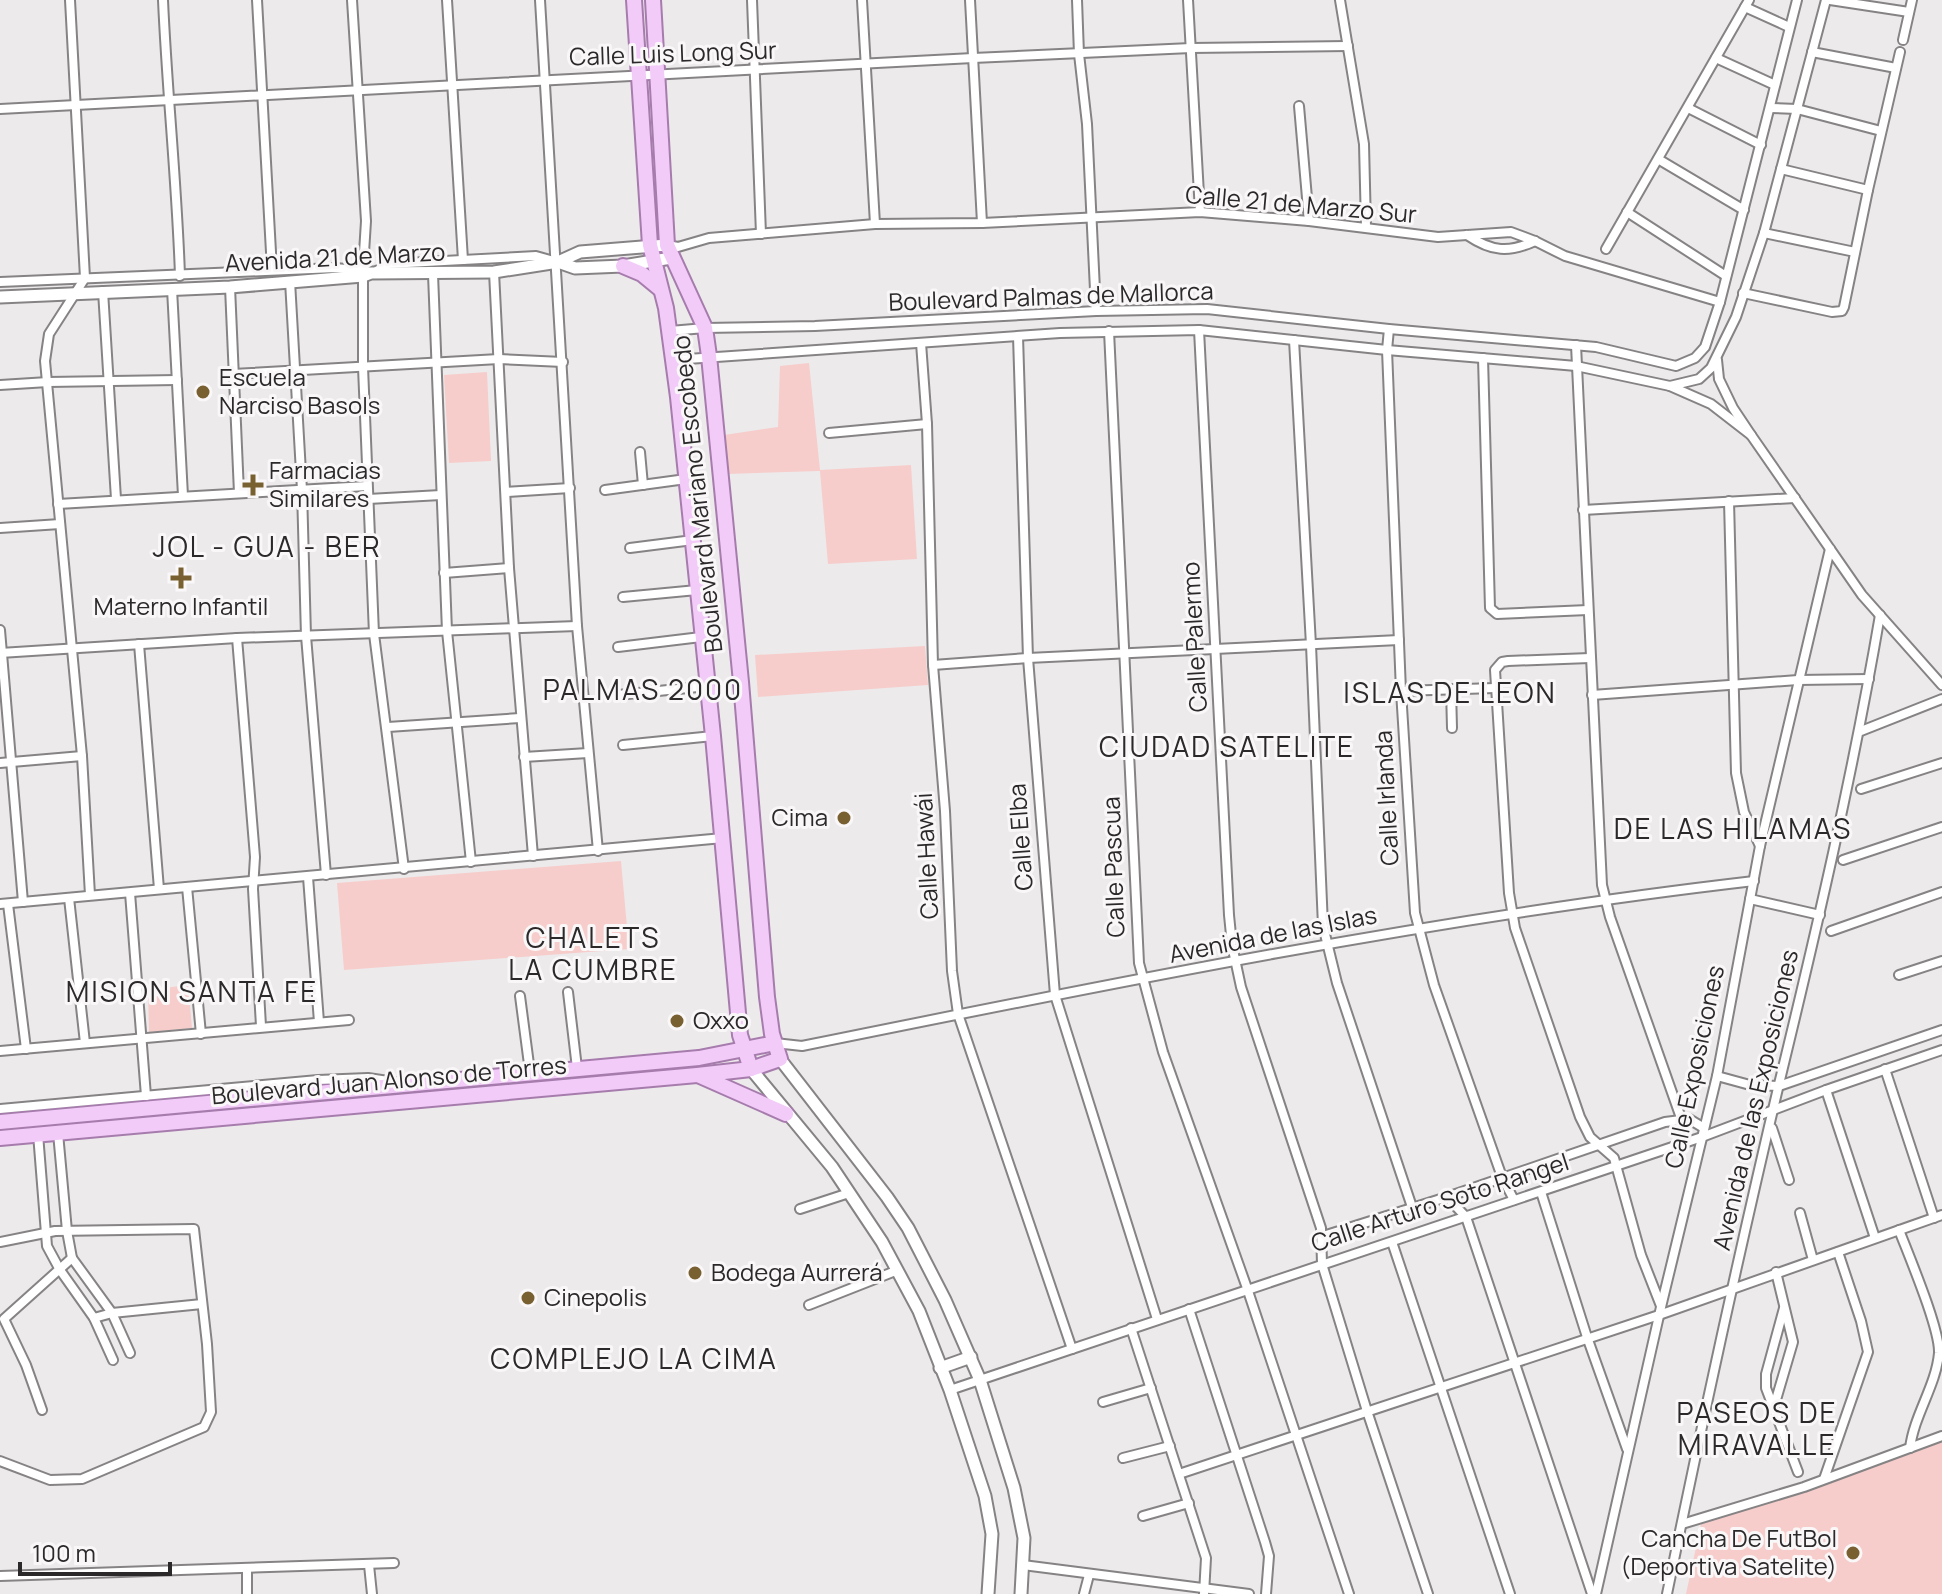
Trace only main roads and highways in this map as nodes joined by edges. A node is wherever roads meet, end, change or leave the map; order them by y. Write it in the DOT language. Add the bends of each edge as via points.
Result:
graph roads {
  1 [pos="634,0"];
  2 [pos="653,0"];
  3 [pos="623,266"];
  4 [pos="663,293"];
  5 [pos="775,1043"];
  6 [pos="744,1051"];
  7 [pos="780,1059"];
  8 [pos="751,1069"];
  9 [pos="697,1075"];
  10 [pos="786,1114"];
  11 [pos="0,1122"];
  12 [pos="0,1138"];
  1 -- 4 [label="main road, Boulevard Mariano Escobedo" via="650,245"];
  2 -- 5 [label="main road, Boulevard Mariano Escobedo" via="672,250 705,328 709,356"];
  3 -- 4 [label="main road"];
  4 -- 6 [label="main road, Boulevard Mariano Escobedo"];
  5 -- 6 [label="main road, Boulevard Juan Alonso de Torres"];
  5 -- 7 [label="main road, Boulevard Mariano Escobedo"];
  6 -- 8 [label="main road, Boulevard Mariano Escobedo"];
  6 -- 11 [label="main road, Boulevard Juan Alonso de Torres"];
  7 -- 8 [label="main road, Boulevard Juan Alonso de Torres"];
  8 -- 9 [label="main road, Boulevard Juan Alonso de Torres"];
  9 -- 10 [label="main road"];
  9 -- 12 [label="main road, Boulevard Juan Alonso de Torres"];
}
